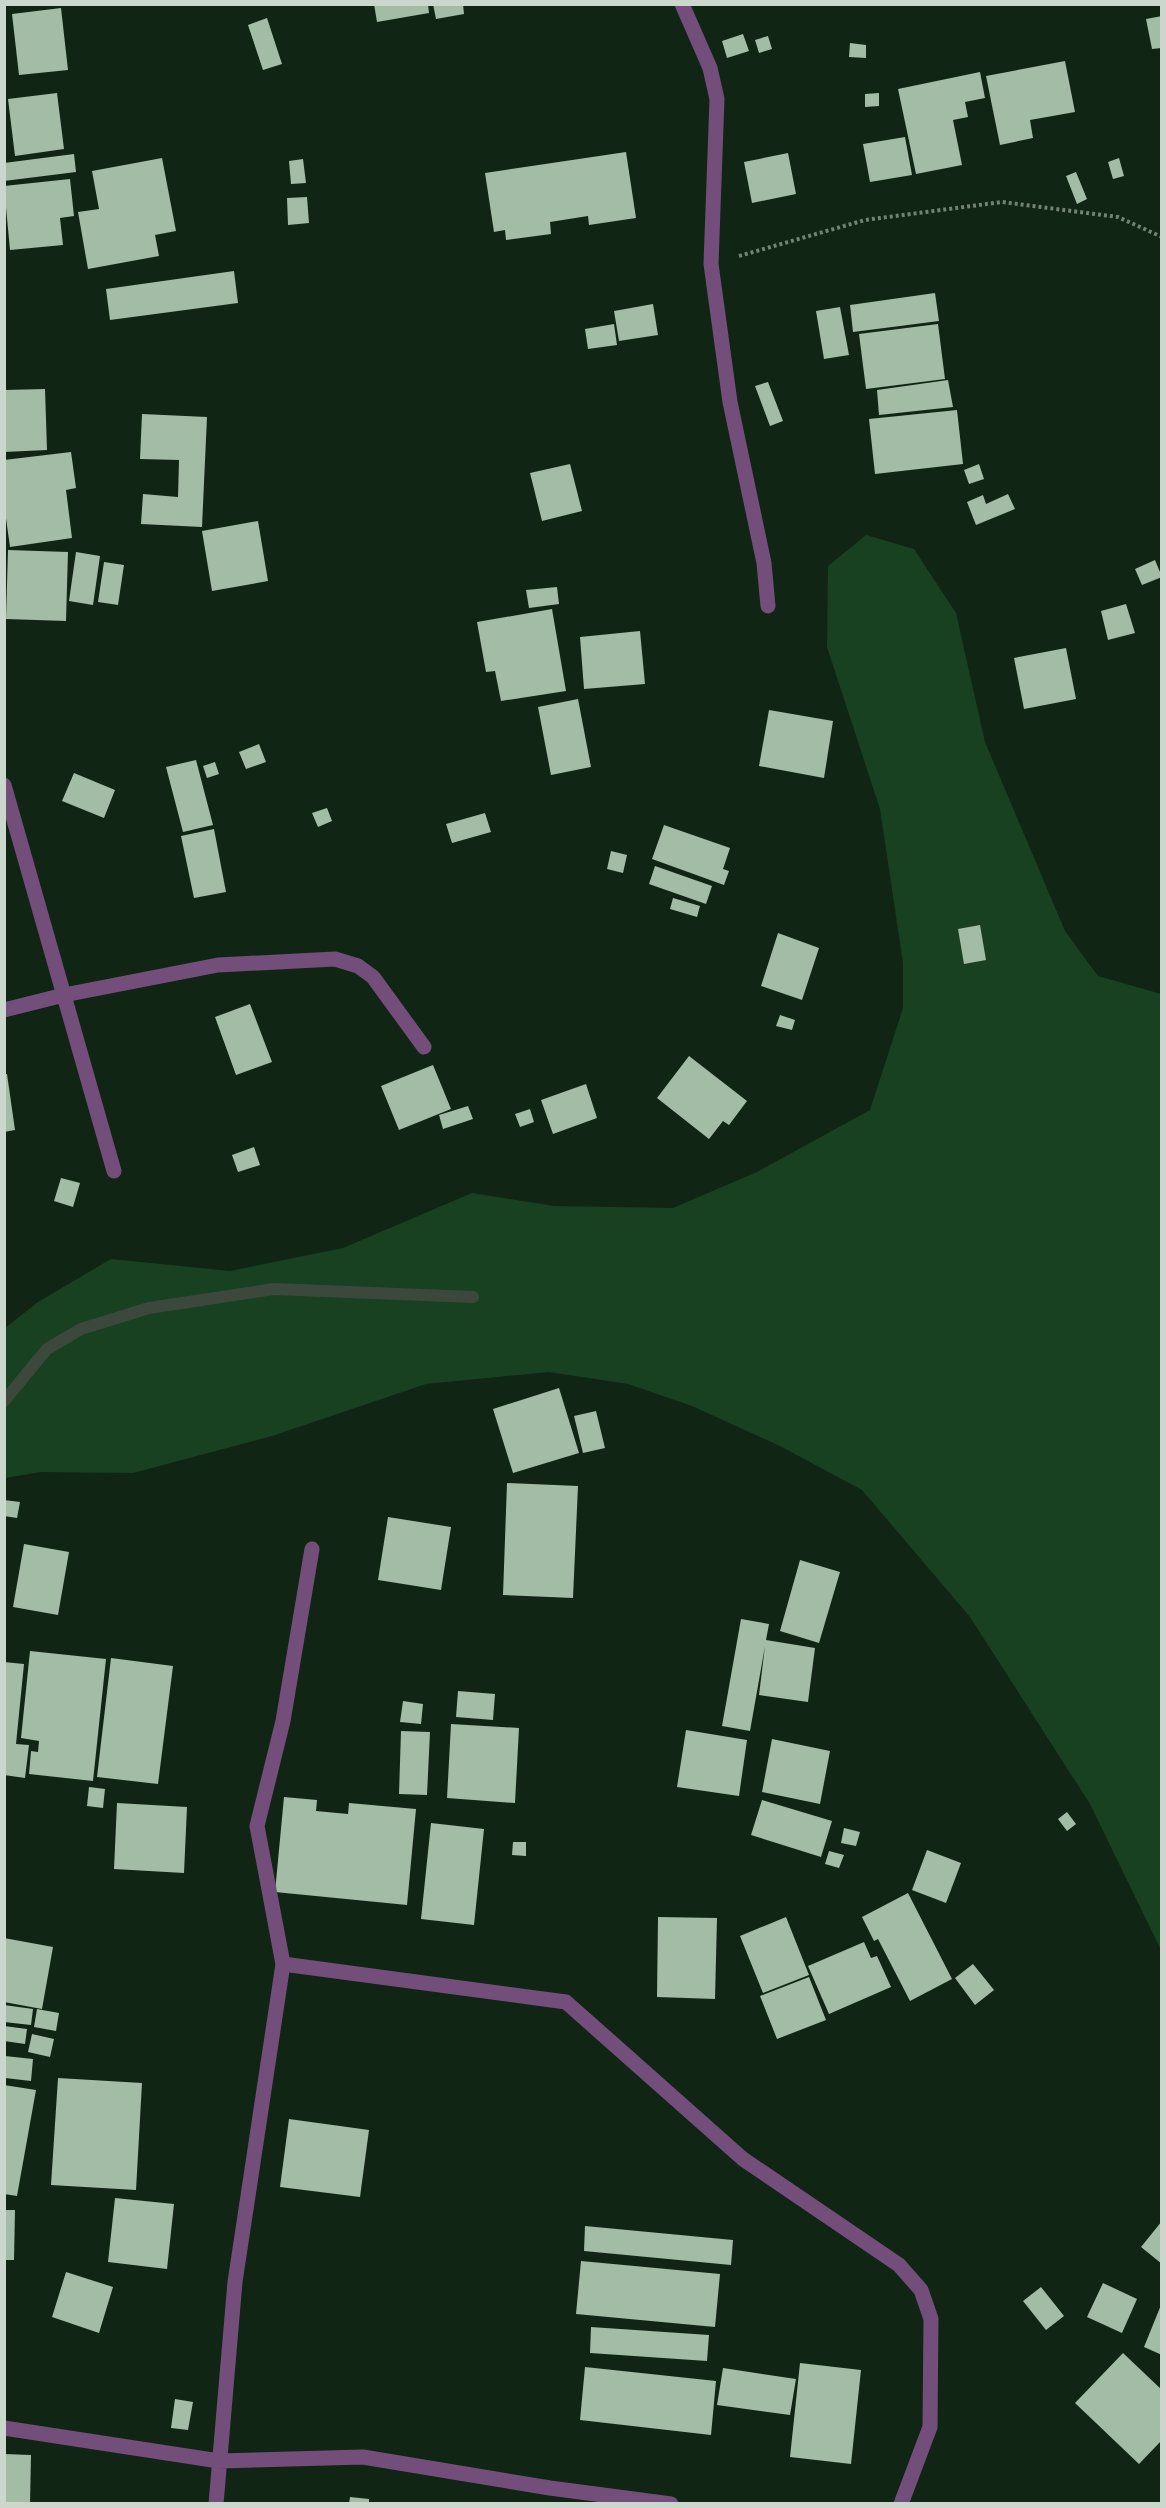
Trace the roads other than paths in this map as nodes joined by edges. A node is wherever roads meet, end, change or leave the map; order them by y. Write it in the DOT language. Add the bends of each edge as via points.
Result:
graph roads {
  1 [pos="681,4"];
  2 [pos="768,606"];
  3 [pos="4,785"];
  4 [pos="64,994"];
  5 [pos="4,1010"];
  6 [pos="424,1047"];
  7 [pos="114,1171"];
  8 [pos="312,1549"];
  9 [pos="283,1964"];
  10 [pos="4,2428"];
  11 [pos="219,2461"];
  12 [pos="216,2504"];
  13 [pos="671,2504"];
  14 [pos="901,2504"];
  1 -- 2 [label="street" via="710,68 717,99 711,264 730,402 764,562"];
  3 -- 4 [label="street"];
  4 -- 5 [label="street"];
  4 -- 6 [label="street" via="218,965 335,959 358,966 373,977"];
  4 -- 7 [label="street"];
  8 -- 9 [label="street" via="283,1721 257,1826"];
  9 -- 11 [label="street" via="235,2282"];
  9 -- 14 [label="street" via="566,2002 743,2160 898,2265 921,2290 931,2319 930,2427"];
  10 -- 11 [label="street"];
  11 -- 12 [label="street"];
  11 -- 13 [label="street" via="363,2457"];
}
